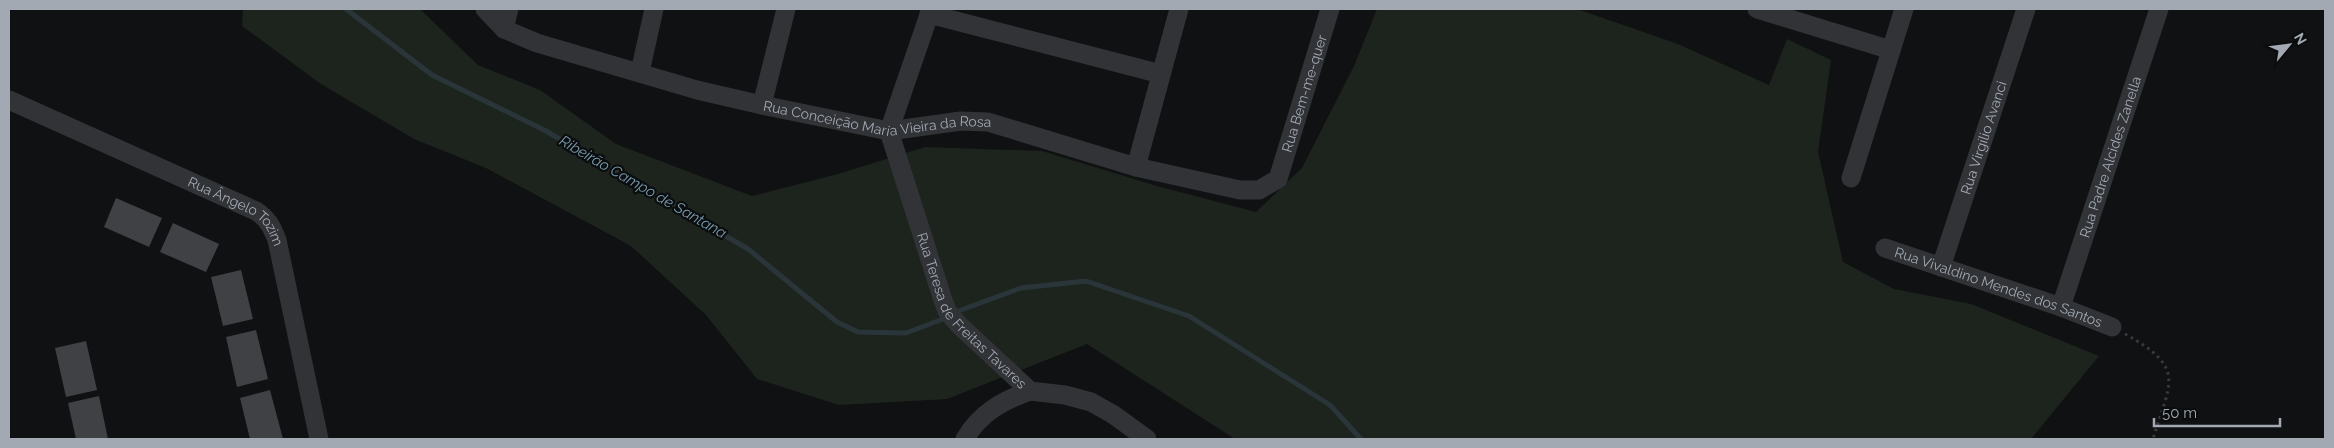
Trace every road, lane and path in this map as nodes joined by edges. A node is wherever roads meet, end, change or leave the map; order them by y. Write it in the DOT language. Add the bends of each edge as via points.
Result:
graph roads {
  1 [pos="485,9"];
  2 [pos="509,9"];
  3 [pos="654,9"];
  4 [pos="786,9"];
  5 [pos="1179,9"];
  6 [pos="1330,9"];
  7 [pos="1757,9"];
  8 [pos="1904,9"];
  9 [pos="2026,9"];
  10 [pos="2159,9"];
  11 [pos="930,12"];
  12 [pos="1800,15"];
  13 [pos="504,29"];
  14 [pos="1891,50"];
  15 [pos="640,72"];
  16 [pos="1162,74"];
  17 [pos="9,100"];
  18 [pos="762,105"];
  19 [pos="890,131"];
  20 [pos="1136,167"];
  21 [pos="1851,178"];
  22 [pos="1278,179"];
  23 [pos="1885,248"];
  24 [pos="1941,267"];
  25 [pos="2061,307"];
  26 [pos="2112,327"];
  27 [pos="1030,391"];
  28 [pos="319,439"];
  29 [pos="965,439"];
  30 [pos="1147,439"];
  31 [pos="2153,439"];
  1 -- 13 [label="street, Rua Conceição Maria Vieira da Rosa"];
  2 -- 13 [label="street"];
  3 -- 15 [label="street"];
  4 -- 18 [label="street"];
  5 -- 16 [label="street"];
  6 -- 22 [label="street, Rua Bem-me-quer"];
  7 -- 12 [label="street"];
  8 -- 14 [label="street"];
  9 -- 24 [label="street, Rua Virgílio Avanci"];
  10 -- 25 [label="street, Rua Padre Alcides Zanella"];
  11 -- 16 [label="street"];
  11 -- 19 [label="street"];
  12 -- 14 [label="street"];
  13 -- 15 [label="street, Rua Conceição Maria Vieira da Rosa" via="537,43"];
  14 -- 21 [label="street"];
  15 -- 18 [label="street, Rua Conceição Maria Vieira da Rosa"];
  16 -- 20 [label="street"];
  17 -- 28 [label="street, Rua Ângelo Tozim" via="265,218 277,240"];
  18 -- 19 [label="street, Rua Conceição Maria Vieira da Rosa"];
  19 -- 20 [label="street, Rua Conceição Maria Vieira da Rosa" via="975,120"];
  19 -- 27 [label="street, Rua Teresa de Freitas Tavares" via="947,310 977,344"];
  20 -- 22 [label="street, Rua Conceição Maria Vieira da Rosa" via="1240,190 1259,190"];
  23 -- 24 [label="street, Rua Vivaldino Mendes dos Santos"];
  24 -- 25 [label="street, Rua Vivaldino Mendes dos Santos"];
  25 -- 26 [label="street, Rua Vivaldino Mendes dos Santos"];
  26 -- 31 [label="path" via="2149,347 2166,367 2169,389"];
  27 -- 29 [label="street" via="994,406"];
  27 -- 30 [label="street, Rua Teresa de Freitas Tavares" via="1091,402"];
}
